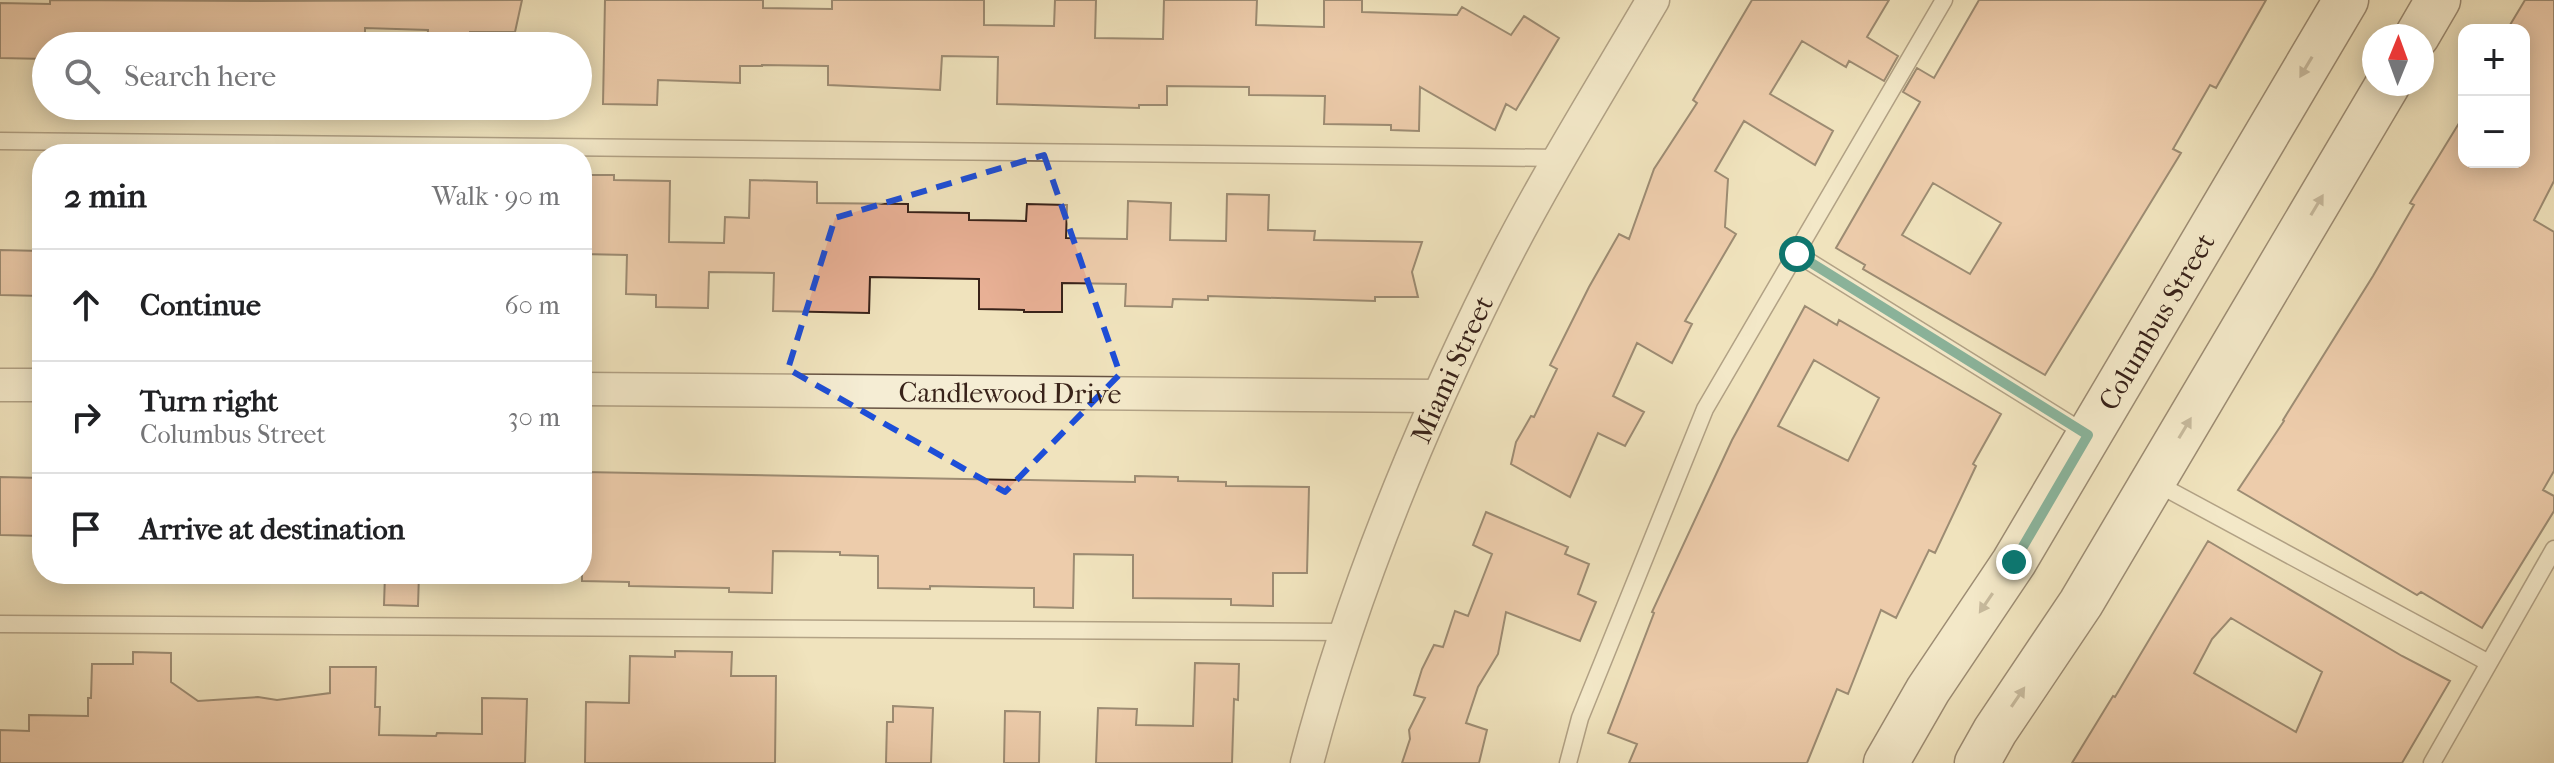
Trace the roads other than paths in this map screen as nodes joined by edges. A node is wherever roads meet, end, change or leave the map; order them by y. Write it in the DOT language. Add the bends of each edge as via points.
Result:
graph roads {
  1 [pos="1653,0"];
  2 [pos="1944,0"];
  3 [pos="2346,0"];
  4 [pos="2438,0"];
  5 [pos="2424,24"];
  6 [pos="2381,96"];
  7 [pos="0,141"];
  8 [pos="275,144"];
  9 [pos="592,147"];
  10 [pos="1560,158"];
  11 [pos="1797,254"];
  12 [pos="0,385"];
  13 [pos="32,385"];
  14 [pos="592,389"];
  15 [pos="1438,396"];
  16 [pos="2088,435"];
  17 [pos="2153,482"];
  18 [pos="2554,549"];
  19 [pos="0,624"];
  20 [pos="1346,632"];
  21 [pos="2489,663"];
  22 [pos="1307,763"];
  23 [pos="1568,763"];
  24 [pos="1886,763"];
  25 [pos="1977,763"];
  26 [pos="2432,763"];
  1 -- 10 [label="street, Miami Street"];
  2 -- 11 [label="lane"];
  3 -- 16 [label="main road, Columbus Street, one-way"];
  4 -- 5 [label="main road"];
  17 -- 6 [label="main road, one-way"];
  7 -- 8 [label="lane"];
  9 -- 10 [label="lane"];
  10 -- 15 [label="street, Miami Street" via="1495,276"];
  11 -- 16 [label="lane"];
  11 -- 23 [label="lane" via="1705,409 1580,718"];
  12 -- 13 [label="street"];
  14 -- 15 [label="street, Candlewood Drive"];
  15 -- 20 [label="street, Miami Street"];
  16 -- 24 [label="main road, Columbus Street, one-way"];
  17 -- 21 [label="lane"];
  25 -- 17 [label="main road, one-way"];
  18 -- 21 [label="lane"];
  19 -- 20 [label="lane"];
  20 -- 22 [label="street, Miami Street"];
  21 -- 26 [label="lane"];
}
